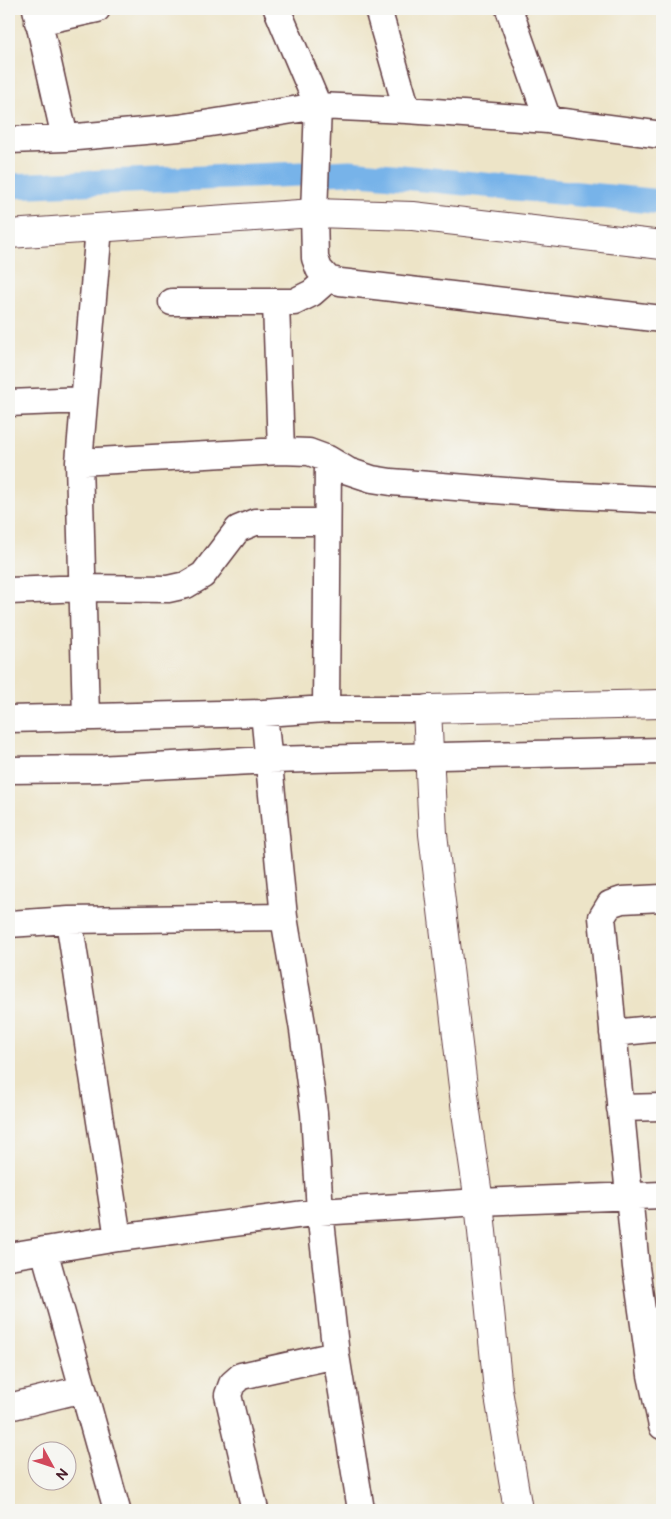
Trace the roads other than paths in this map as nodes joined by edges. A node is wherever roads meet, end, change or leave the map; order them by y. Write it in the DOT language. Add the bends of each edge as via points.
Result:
graph roads {
  1 [pos="97,9"];
  2 [pos="277,9"];
  3 [pos="378,9"];
  4 [pos="509,9"];
  5 [pos="37,16"];
  6 [pos="318,106"];
  7 [pos="407,110"];
  8 [pos="548,120"];
  9 [pos="662,135"];
  10 [pos="65,138"];
  11 [pos="9,140"];
  12 [pos="315,201"];
  13 [pos="99,228"];
  14 [pos="9,234"];
  15 [pos="662,246"];
  16 [pos="328,279"];
  17 [pos="172,302"];
  18 [pos="276,303"];
  19 [pos="662,319"];
  20 [pos="84,400"];
  21 [pos="9,403"];
  22 [pos="281,451"];
  23 [pos="328,459"];
  24 [pos="79,462"];
  25 [pos="662,500"];
  26 [pos="328,522"];
  27 [pos="84,588"];
  28 [pos="9,591"];
  29 [pos="662,704"];
  30 [pos="427,708"];
  31 [pos="326,710"];
  32 [pos="264,713"];
  33 [pos="86,717"];
  34 [pos="9,719"];
  35 [pos="662,750"];
  36 [pos="430,756"];
  37 [pos="269,760"];
  38 [pos="9,770"];
  39 [pos="662,898"];
  40 [pos="284,917"];
  41 [pos="69,920"];
  42 [pos="9,924"];
  43 [pos="662,1028"];
  44 [pos="613,1033"];
  45 [pos="662,1107"];
  46 [pos="620,1108"];
  47 [pos="662,1195"];
  48 [pos="629,1197"];
  49 [pos="479,1202"];
  50 [pos="320,1212"];
  51 [pos="118,1238"];
  52 [pos="44,1250"];
  53 [pos="9,1256"];
  54 [pos="336,1356"];
  55 [pos="657,1374"];
  56 [pos="82,1389"];
  57 [pos="9,1406"];
  58 [pos="662,1426"];
  59 [pos="117,1510"];
  60 [pos="255,1510"];
  61 [pos="361,1510"];
  62 [pos="518,1510"];
  1 -- 5 [label="street"];
  2 -- 6 [label="street"];
  3 -- 7 [label="street"];
  4 -- 8 [label="street"];
  5 -- 10 [label="street"];
  6 -- 7 [label="street"];
  6 -- 10 [label="street" via="179,128"];
  6 -- 12 [label="street"];
  7 -- 8 [label="street"];
  8 -- 9 [label="street"];
  10 -- 11 [label="street"];
  12 -- 13 [label="street"];
  12 -- 15 [label="street"];
  12 -- 16 [label="street" via="315,258"];
  13 -- 14 [label="street"];
  13 -- 20 [label="street"];
  16 -- 18 [label="street" via="312,294 294,302"];
  16 -- 19 [label="street"];
  17 -- 18 [label="street"];
  18 -- 22 [label="street"];
  20 -- 21 [label="street"];
  20 -- 24 [label="street"];
  22 -- 23 [label="street" via="309,452"];
  22 -- 24 [label="street"];
  23 -- 25 [label="street" via="348,471 390,482"];
  23 -- 26 [label="street"];
  24 -- 27 [label="street"];
  26 -- 27 [label="street" via="255,522 238,529 203,575 186,585 168,589"];
  26 -- 31 [label="street"];
  27 -- 28 [label="street"];
  27 -- 33 [label="street"];
  29 -- 30 [label="street"];
  30 -- 31 [label="street"];
  30 -- 36 [label="street"];
  31 -- 32 [label="street"];
  32 -- 33 [label="street"];
  32 -- 37 [label="street"];
  33 -- 34 [label="street"];
  35 -- 36 [label="street"];
  36 -- 37 [label="street"];
  36 -- 49 [label="street" via="433,834"];
  37 -- 38 [label="street"];
  37 -- 40 [label="street"];
  39 -- 44 [label="street" via="622,900 610,904 602,917"];
  40 -- 41 [label="street"];
  40 -- 50 [label="street" via="314,1113"];
  41 -- 42 [label="street"];
  41 -- 51 [label="street"];
  43 -- 44 [label="street"];
  44 -- 46 [label="street"];
  45 -- 46 [label="street"];
  46 -- 48 [label="street"];
  47 -- 48 [label="street"];
  48 -- 49 [label="street"];
  48 -- 55 [label="street" via="636,1267"];
  49 -- 50 [label="street"];
  49 -- 62 [label="street" via="498,1390"];
  50 -- 51 [label="street"];
  50 -- 54 [label="street"];
  51 -- 52 [label="street"];
  52 -- 53 [label="street"];
  52 -- 56 [label="street"];
  54 -- 60 [label="street" via="241,1376 232,1384 228,1395"];
  54 -- 61 [label="street"];
  55 -- 58 [label="street"];
  56 -- 57 [label="street"];
  56 -- 59 [label="street"];
}
